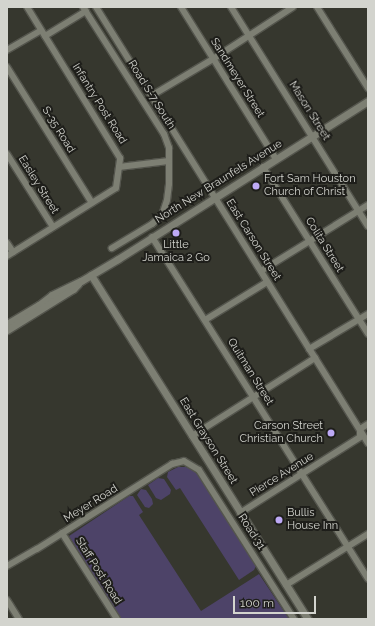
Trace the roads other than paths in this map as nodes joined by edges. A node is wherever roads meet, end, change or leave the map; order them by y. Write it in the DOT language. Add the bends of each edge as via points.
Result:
graph roads {
  1 [pos="27,7"];
  2 [pos="96,7"];
  3 [pos="181,7"];
  4 [pos="231,7"];
  5 [pos="293,7"];
  6 [pos="317,7"];
  7 [pos="85,9"];
  8 [pos="41,30"];
  9 [pos="249,35"];
  10 [pos="45,36"];
  11 [pos="7,50"];
  12 [pos="213,59"];
  13 [pos="7,67"];
  14 [pos="368,88"];
  15 [pos="151,96"];
  16 [pos="368,101"];
  17 [pos="312,136"];
  18 [pos="7,154"];
  19 [pos="276,159"];
  20 [pos="169,161"];
  21 [pos="119,167"];
  22 [pos="263,167"];
  23 [pos="215,197"];
  24 [pos="92,203"];
  25 [pos="368,205"];
  26 [pos="358,211"];
  27 [pos="368,226"];
  28 [pos="53,227"];
  29 [pos="152,237"];
  30 [pos="310,241"];
  31 [pos="7,243"];
  32 [pos="112,248"];
  33 [pos="13,252"];
  34 [pos="7,256"];
  35 [pos="261,271"];
  36 [pos="91,275"];
  37 [pos="81,281"];
  38 [pos="267,282"];
  39 [pos="368,314"];
  40 [pos="359,319"];
  41 [pos="205,320"];
  42 [pos="7,324"];
  43 [pos="7,330"];
  44 [pos="368,334"];
  45 [pos="310,349"];
  46 [pos="315,358"];
  47 [pos="254,396"];
  48 [pos="368,424"];
  49 [pos="360,429"];
  50 [pos="192,436"];
  51 [pos="368,442"];
  52 [pos="185,461"];
  53 [pos="302,474"];
  54 [pos="240,512"];
  55 [pos="62,533"];
  56 [pos="368,534"];
  57 [pos="348,546"];
  58 [pos="7,566"];
  59 [pos="368,579"];
  60 [pos="286,585"];
  61 [pos="7,600"];
  62 [pos="19,619"];
  63 [pos="117,619"];
  64 [pos="294,619"];
  65 [pos="308,619"];
  1 -- 8 [label="street, Infantry Post Road"];
  2 -- 15 [label="street, East Carson Street"];
  3 -- 12 [label="street, Sandmeyer Street"];
  4 -- 9 [label="street, Mason Street"];
  5 -- 9 [label="street"];
  6 -- 14 [label="street"];
  7 -- 10 [label="street"];
  7 -- 20 [label="street, Road S-7 South" via="164,134 169,148"];
  8 -- 10 [label="street, Infantry Post Road"];
  8 -- 11 [label="street"];
  9 -- 12 [label="street"];
  9 -- 17 [label="street, Mason Street"];
  10 -- 21 [label="street, Infantry Post Road" via="119,155"];
  12 -- 15 [label="street"];
  12 -- 19 [label="street, Sandmeyer Street"];
  13 -- 24 [label="street, S-35 Road"];
  15 -- 23 [label="street, East Carson Street"];
  16 -- 17 [label="street, North New Braunfels Avenue"];
  17 -- 19 [label="street, North New Braunfels Avenue"];
  17 -- 26 [label="street, Mason Street"];
  18 -- 28 [label="street, Easley Street"];
  19 -- 22 [label="street, North New Braunfels Avenue"];
  20 -- 21 [label="street"];
  20 -- 32 [label="street, Road S-7 South" via="169,184 162,215 152,224"];
  21 -- 24 [label="street, Infantry Post Road" via="116,188"];
  22 -- 23 [label="street, North New Braunfels Avenue"];
  22 -- 30 [label="street, Colita Street"];
  23 -- 29 [label="street, North New Braunfels Avenue"];
  23 -- 35 [label="street, East Carson Street"];
  24 -- 28 [label="street, Infantry Post Road"];
  25 -- 26 [label="street"];
  26 -- 27 [label="street, Mason Street"];
  26 -- 30 [label="street"];
  28 -- 33 [label="street, Infantry Post Road"];
  29 -- 36 [label="street, North New Braunfels Avenue"];
  29 -- 41 [label="street, Quitman Street"];
  30 -- 35 [label="street"];
  30 -- 40 [label="street, Colita Street"];
  31 -- 33 [label="street"];
  33 -- 34 [label="street, Infantry Post Road"];
  35 -- 38 [label="street, East Carson Street"];
  36 -- 37 [label="street, North New Braunfels Avenue"];
  36 -- 50 [label="street, East Grayson Street"];
  37 -- 42 [label="street, North New Braunfels Avenue" via="52,295"];
  37 -- 43 [label="street, North New Braunfels Avenue" via="73,289"];
  38 -- 41 [label="street"];
  38 -- 45 [label="street, East Carson Street"];
  39 -- 40 [label="street"];
  40 -- 44 [label="street, Colita Street"];
  40 -- 45 [label="street"];
  41 -- 47 [label="street, Quitman Street"];
  45 -- 46 [label="street, East Carson Street"];
  46 -- 47 [label="street"];
  46 -- 49 [label="street, East Carson Street"];
  47 -- 50 [label="street"];
  47 -- 53 [label="street, Quitman Street"];
  48 -- 49 [label="street, Pierce Avenue"];
  49 -- 51 [label="street, East Carson Street"];
  49 -- 53 [label="street, Pierce Avenue" via="360,437"];
  50 -- 54 [label="street, East Grayson Street"];
  52 -- 55 [label="street, Meyer Road" via="172,464"];
  52 -- 64 [label="street, Road 31" via="198,470"];
  53 -- 54 [label="street, Pierce Avenue"];
  53 -- 57 [label="street, Quitman Street"];
  54 -- 60 [label="street, East Grayson Street"];
  55 -- 58 [label="street, Meyer Road"];
  55 -- 63 [label="street, Staff Post Road"];
  56 -- 57 [label="street"];
  57 -- 59 [label="street, Quitman Street"];
  57 -- 60 [label="street"];
  60 -- 65 [label="street, East Grayson Street"];
  61 -- 62 [label="street"];
}
